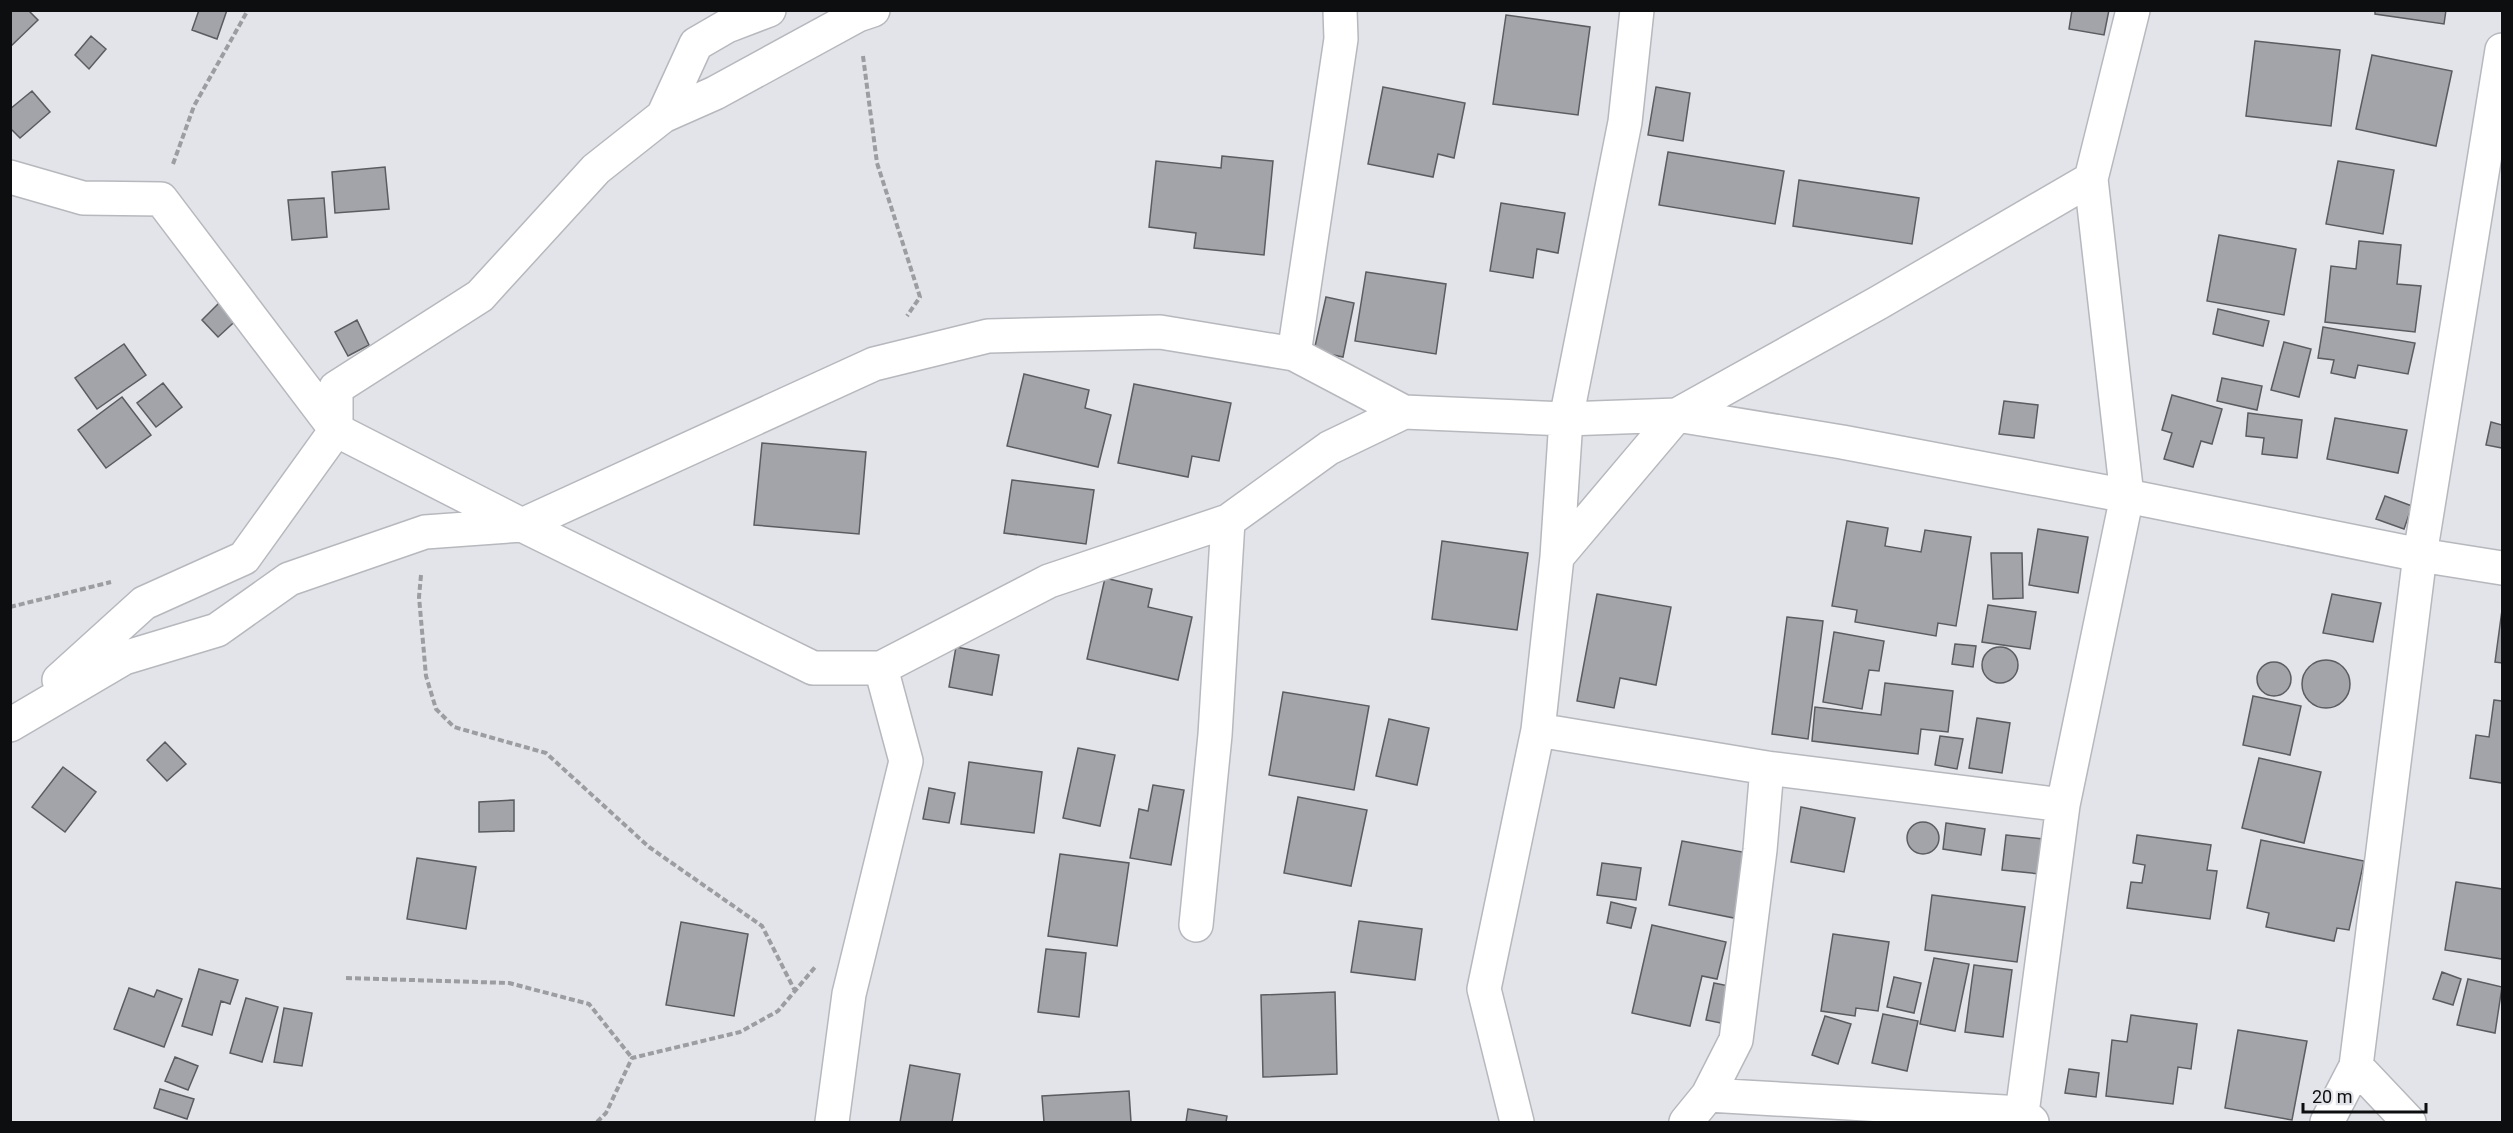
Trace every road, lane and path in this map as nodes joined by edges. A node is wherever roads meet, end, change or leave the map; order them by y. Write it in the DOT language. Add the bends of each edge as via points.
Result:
graph roads {
  1 [pos="248,10"];
  2 [pos="769,10"];
  3 [pos="1340,10"];
  4 [pos="1637,10"];
  5 [pos="2133,10"];
  6 [pos="865,13"];
  7 [pos="2502,50"];
  8 [pos="663,116"];
  9 [pos="10,177"];
  10 [pos="2091,178"];
  11 [pos="161,199"];
  12 [pos="1294,354"];
  13 [pos="874,364"];
  14 [pos="1404,412"];
  15 [pos="1677,416"];
  16 [pos="1566,419"];
  17 [pos="336,430"];
  18 [pos="2127,496"];
  19 [pos="1228,521"];
  20 [pos="522,525"];
  21 [pos="425,532"];
  22 [pos="2420,555"];
  23 [pos="1557,557"];
  24 [pos="2502,568"];
  25 [pos="117,582"];
  26 [pos="10,608"];
  27 [pos="881,668"];
  28 [pos="10,724"];
  29 [pos="1538,730"];
  30 [pos="1767,768"];
  31 [pos="2063,805"];
  32 [pos="1196,925"];
  33 [pos="818,963"];
  34 [pos="346,978"];
  35 [pos="795,991"];
  36 [pos="632,1058"];
  37 [pos="2356,1066"];
  38 [pos="1708,1095"];
  39 [pos="2027,1118"];
  40 [pos="597,1122"];
  41 [pos="832,1122"];
  42 [pos="1518,1122"];
  43 [pos="1686,1122"];
  44 [pos="2327,1122"];
  45 [pos="2409,1122"];
  1 -- 11 [label="path" via="194,106"];
  2 -- 8 [label="street" via="696,44"];
  3 -- 12 [label="street" via="1341,39"];
  4 -- 16 [label="street" via="1625,122"];
  5 -- 10 [label="street"];
  6 -- 8 [label="street" via="715,93"];
  6 -- 13 [label="path" via="877,163 920,297"];
  7 -- 22 [label="street"];
  8 -- 17 [label="street" via="596,169 480,296 336,388"];
  9 -- 11 [label="street" via="83,198"];
  10 -- 15 [label="street"];
  10 -- 18 [label="street"];
  11 -- 17 [label="street"];
  12 -- 13 [label="street" via="1160,332 1022,335 988,336"];
  12 -- 14 [label="street"];
  13 -- 20 [label="street"];
  14 -- 16 [label="street"];
  14 -- 19 [label="street" via="1329,448"];
  15 -- 16 [label="street"];
  15 -- 18 [label="street" via="1842,442"];
  15 -- 23 [label="street"];
  16 -- 23 [label="street"];
  17 -- 20 [label="street"];
  17 -- 28 [label="street" via="244,558 144,603"];
  18 -- 22 [label="street"];
  18 -- 31 [label="street"];
  19 -- 27 [label="street" via="1049,582"];
  19 -- 32 [label="street" via="1215,735"];
  20 -- 21 [label="street"];
  20 -- 27 [label="street" via="813,668"];
  21 -- 28 [label="street" via="289,579 217,630 124,658"];
  21 -- 35 [label="path" via="419,597 426,676 436,709 454,727 546,753 649,847 762,926"];
  22 -- 24 [label="street"];
  22 -- 37 [label="street"];
  23 -- 29 [label="street"];
  25 -- 26 [label="path" via="105,581"];
  27 -- 41 [label="street" via="906,760 849,994"];
  29 -- 30 [label="street"];
  29 -- 42 [label="street" via="1484,989"];
  30 -- 31 [label="street"];
  30 -- 38 [label="street" via="1736,1040"];
  31 -- 39 [label="street"];
  33 -- 35 [label="path"];
  34 -- 36 [label="path" via="509,983 589,1004"];
  35 -- 36 [label="path" via="778,1011 740,1032"];
  36 -- 40 [label="path" via="606,1113"];
  37 -- 44 [label="street"];
  37 -- 45 [label="street"];
  38 -- 39 [label="street"];
  38 -- 43 [label="street"];
}
